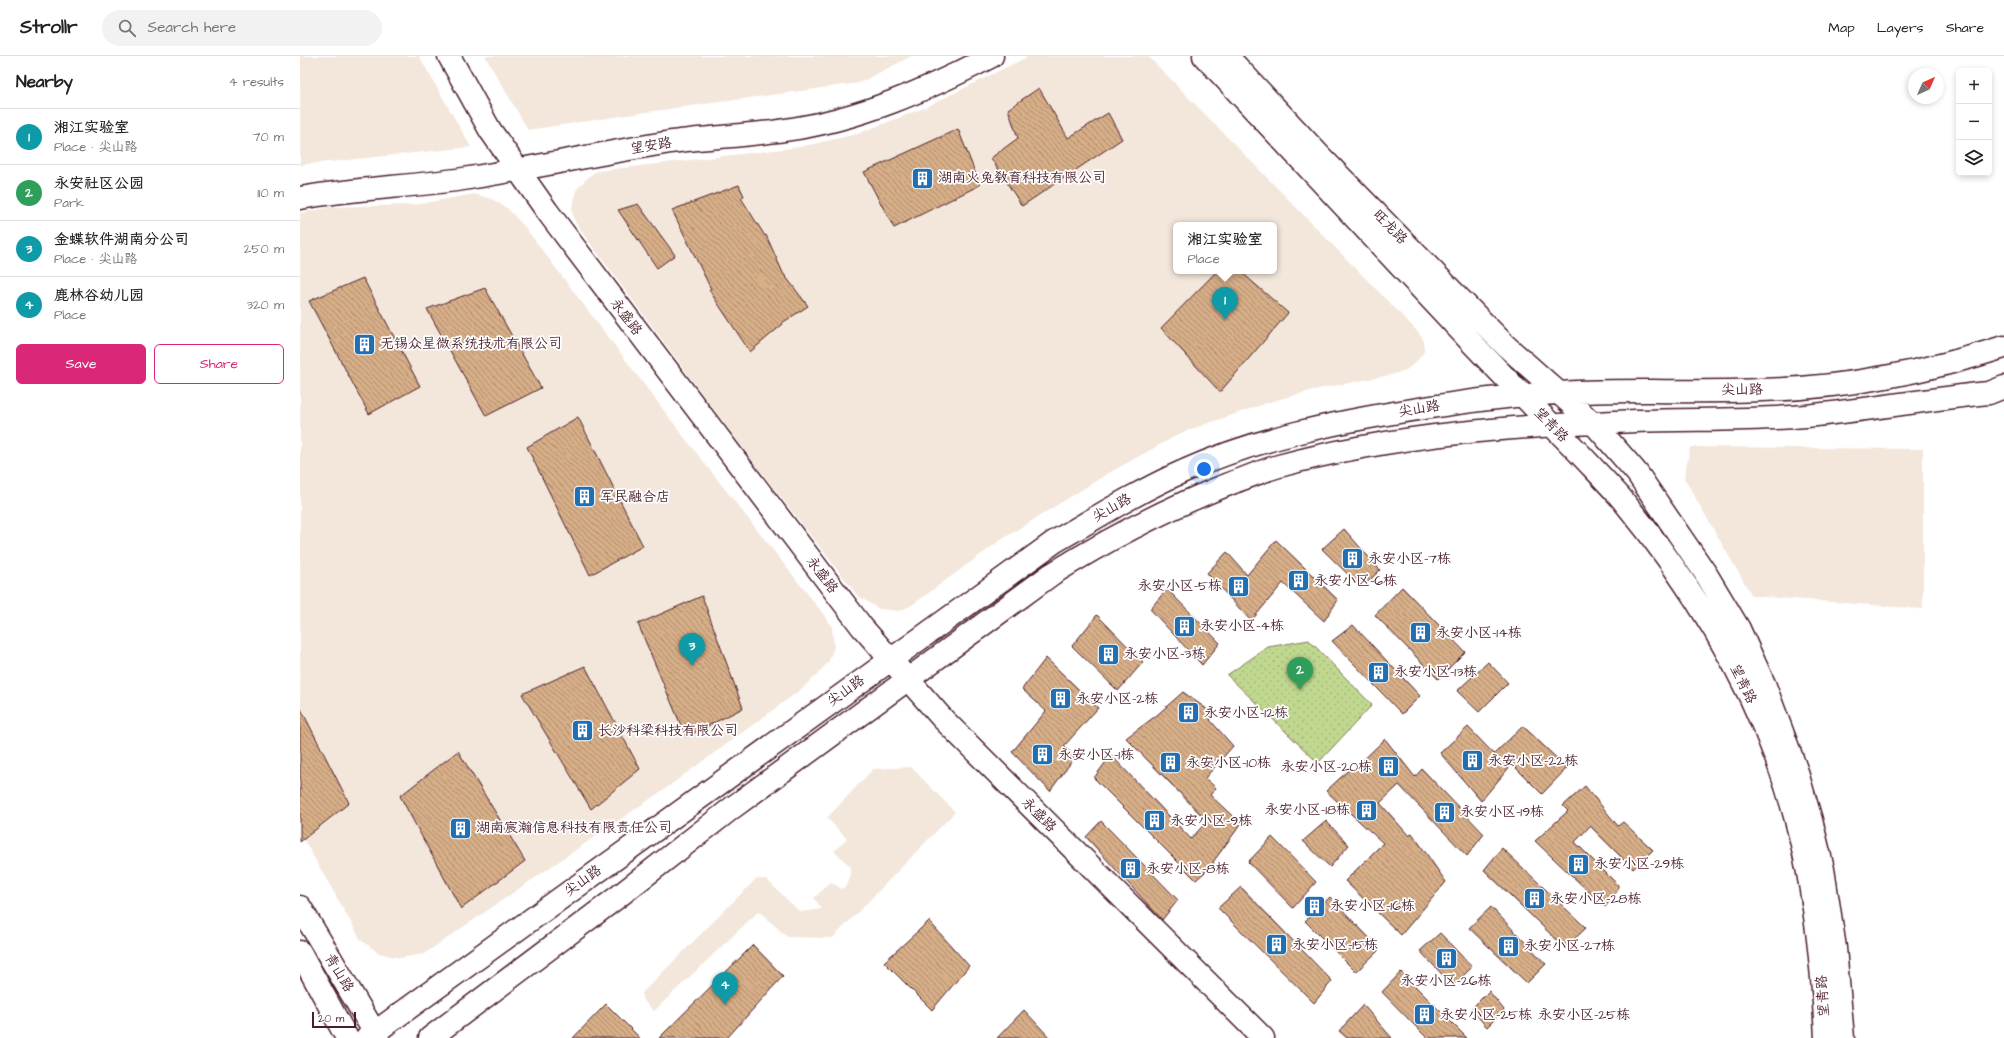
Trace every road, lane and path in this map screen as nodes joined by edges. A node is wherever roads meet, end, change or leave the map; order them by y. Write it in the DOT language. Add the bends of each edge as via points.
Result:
graph roads {
  1 [pos="440,56"];
  2 [pos="449,56"];
  3 [pos="973,56"];
  4 [pos="992,56"];
  5 [pos="1204,56"];
  6 [pos="1226,56"];
  7 [pos="510,166"];
  8 [pos="300,190"];
  9 [pos="300,198"];
  10 [pos="2004,347"];
  11 [pos="2004,387"];
  12 [pos="1559,393"];
  13 [pos="1522,395"];
  14 [pos="1594,424"];
  15 [pos="1553,426"];
  16 [pos="886,662"];
  17 [pos="904,683"];
  18 [pos="300,908"];
  19 [pos="300,952"];
  20 [pos="373,1036"];
  21 [pos="347,1038"];
  22 [pos="430,1038"];
  23 [pos="1252,1038"];
  24 [pos="1263,1038"];
  25 [pos="1826,1038"];
  26 [pos="1843,1038"];
  1 -- 7 [label="main road, 永盛路" via="481,131"];
  2 -- 7 [label="main road, 永盛路"];
  3 -- 7 [label="main road, 望安路" via="923,81 875,99 828,112 786,121 673,134"];
  4 -- 7 [label="main road, 望安路" via="877,108 828,121 786,130 673,142"];
  5 -- 13 [label="main road, 旺龙路"];
  6 -- 12 [label="main road, 旺龙路" via="1506,346"];
  7 -- 8 [label="main road, 望安路" via="350,182"];
  7 -- 9 [label="main road, 望安路" via="422,184 374,187"];
  7 -- 16 [label="main road, 永盛路"];
  10 -- 12 [label="main road, 尖山路" via="1933,367 1822,386 1762,390"];
  11 -- 14 [label="main road, 尖山路" via="1989,393 1805,416"];
  12 -- 13 [label="main road, 尖山路"];
  12 -- 14 [label="main road, 望青路"];
  13 -- 15 [label="main road, 望青路"];
  13 -- 16 [label="main road, 尖山路" via="1474,400 1335,424 1248,448 1190,469 1124,501 1054,542"];
  14 -- 15 [label="main road, 尖山路"];
  14 -- 26 [label="main road, 望青路" via="1637,473 1706,574 1739,629 1765,686 1796,769 1812,820 1823,869 1835,948"];
  15 -- 17 [label="main road, 尖山路" via="1391,442 1336,452 1277,466 1218,488 1162,512 1101,544 1052,574"];
  15 -- 25 [label="main road, 望青路" via="1620,496 1651,537 1712,626 1751,699 1772,747 1803,850 1820,944"];
  16 -- 17 [label="main road, 永盛路"];
  16 -- 20 [label="main road, 尖山路"];
  17 -- 22 [label="main road, 尖山路" via="732,808"];
  17 -- 23 [label="main road, 永盛路" via="936,724"];
  17 -- 24 [label="main road, 永盛路"];
  18 -- 20 [label="main road, 青山路"];
  19 -- 21 [label="main road, 青山路"];
}
